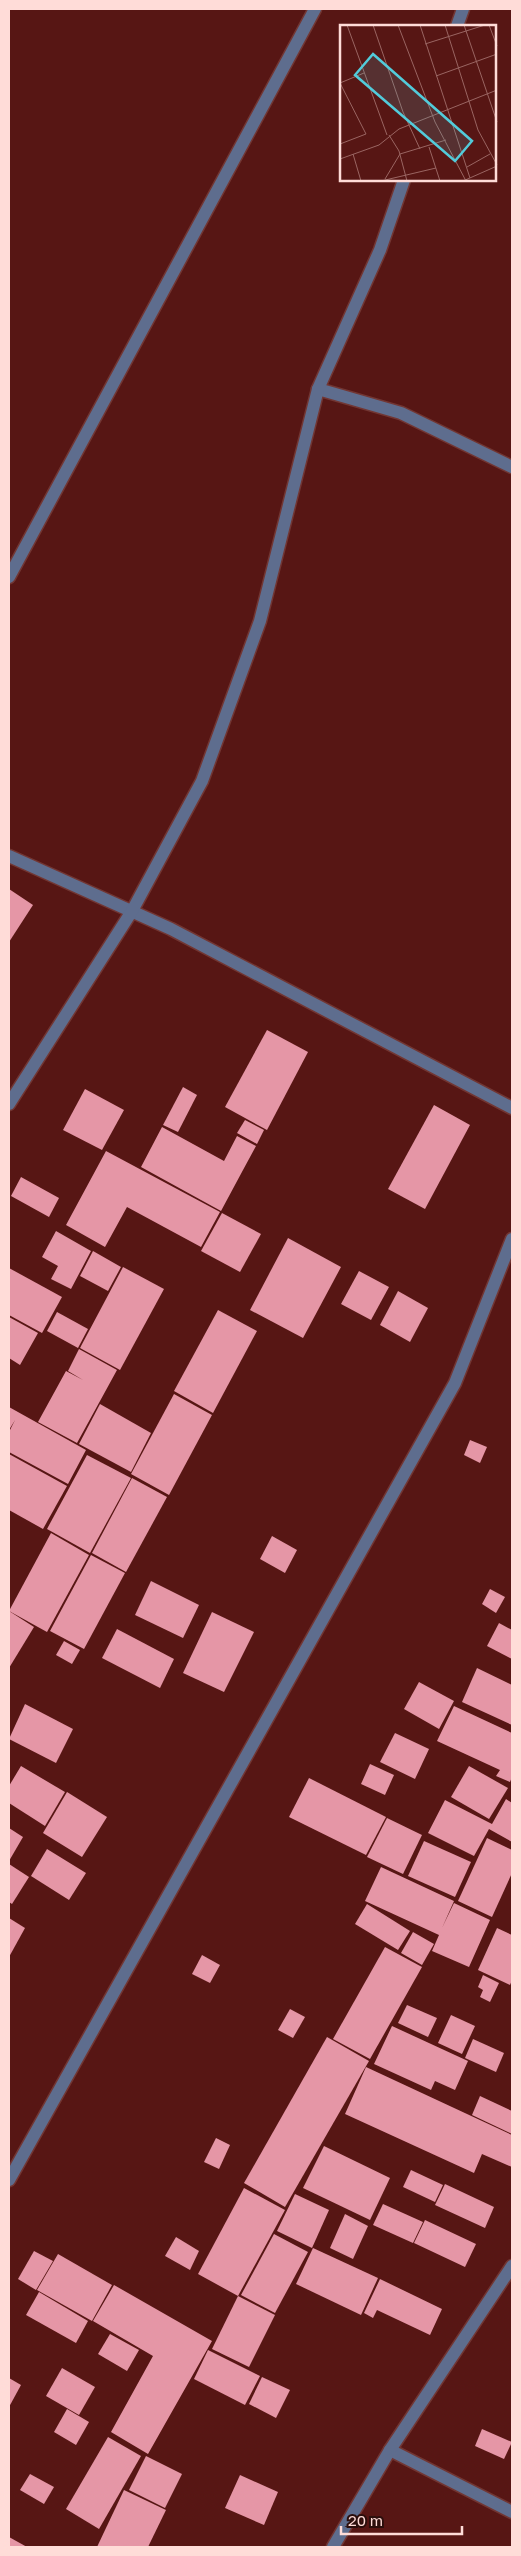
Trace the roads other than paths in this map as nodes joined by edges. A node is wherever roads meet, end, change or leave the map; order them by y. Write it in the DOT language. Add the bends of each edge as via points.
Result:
graph roads {
  1 [pos="314,9"];
  2 [pos="463,9"];
  3 [pos="457,25"];
  4 [pos="404,181"];
  5 [pos="318,390"];
  6 [pos="512,466"];
  7 [pos="9,576"];
  8 [pos="9,856"];
  9 [pos="132,911"];
  10 [pos="9,1104"];
  11 [pos="512,1108"];
  12 [pos="512,1239"];
  13 [pos="9,2180"];
  14 [pos="512,2266"];
  15 [pos="390,2450"];
  16 [pos="512,2512"];
  17 [pos="333,2547"];
  1 -- 7 [label="street"];
  2 -- 3 [label="street"];
  4 -- 5 [label="street" via="380,250"];
  5 -- 6 [label="street" via="400,412"];
  5 -- 9 [label="street" via="260,621 202,781"];
  8 -- 9 [label="street"];
  9 -- 10 [label="street"];
  9 -- 11 [label="street"];
  12 -- 13 [label="street" via="455,1383"];
  14 -- 15 [label="street"];
  15 -- 16 [label="street"];
  15 -- 17 [label="street"];
}
